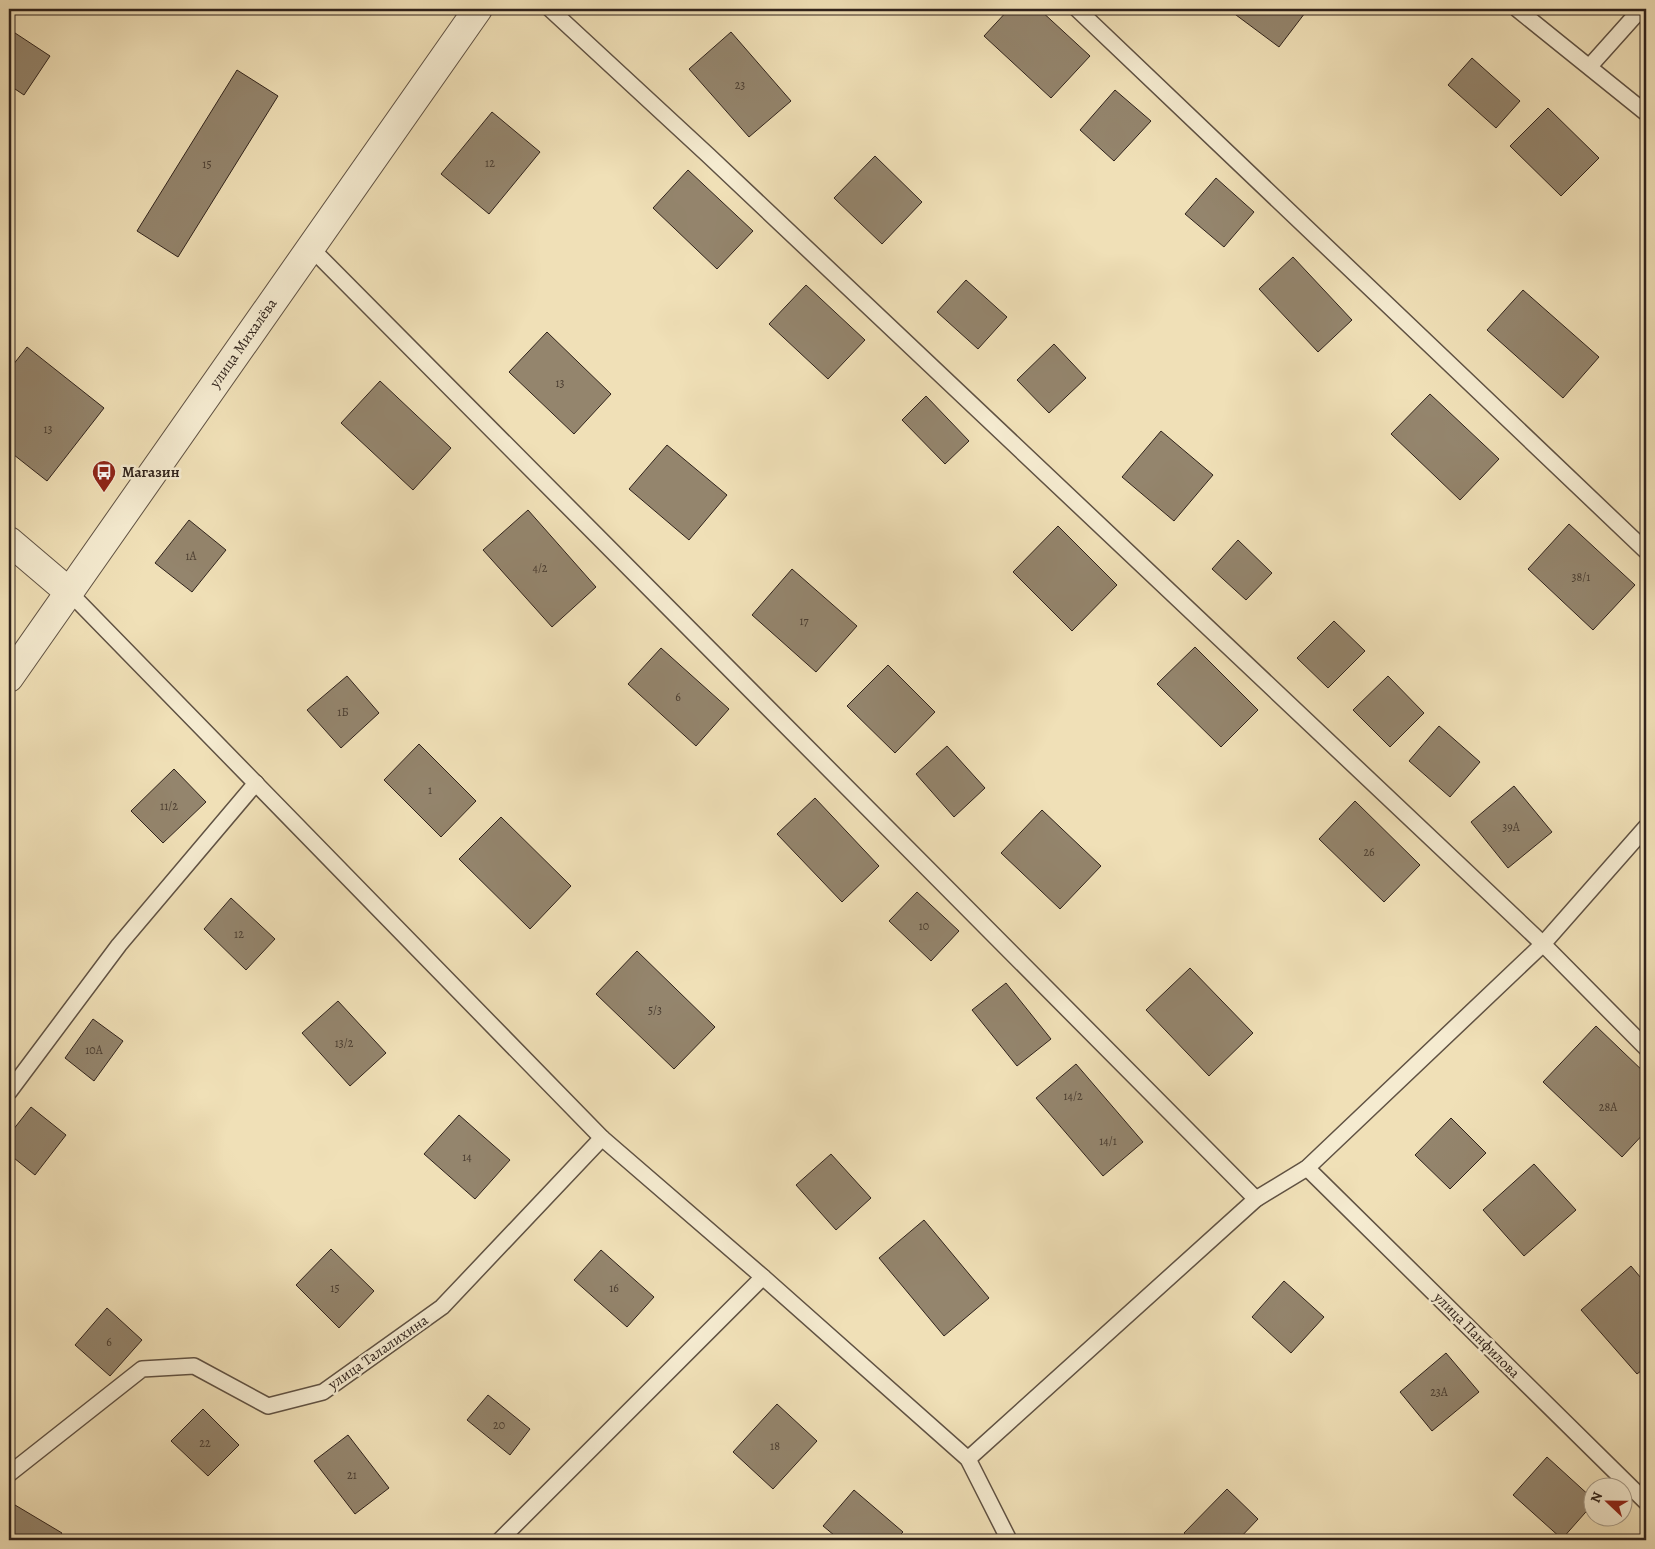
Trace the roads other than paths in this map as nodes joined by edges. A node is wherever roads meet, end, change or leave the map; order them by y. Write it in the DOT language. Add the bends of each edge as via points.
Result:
graph roads {
  1 [pos="478,9"];
  2 [pos="550,9"];
  3 [pos="1077,9"];
  4 [pos="1517,9"];
  5 [pos="1641,9"];
  6 [pos="1590,66"];
  7 [pos="1646,113"];
  8 [pos="310,247"];
  9 [pos="9,541"];
  10 [pos="1646,551"];
  11 [pos="69,592"];
  12 [pos="9,678"];
  13 [pos="256,783"];
  14 [pos="1646,827"];
  15 [pos="1543,944"];
  16 [pos="1646,1048"];
  17 [pos="9,1092"];
  18 [pos="602,1138"];
  19 [pos="1307,1168"];
  20 [pos="1256,1198"];
  21 [pos="763,1277"];
  22 [pos="968,1460"];
  23 [pos="9,1474"];
  24 [pos="1646,1502"];
  25 [pos="500,1540"];
  26 [pos="1009,1540"];
  1 -- 8 [label="street, улица Михалёва"];
  2 -- 15 [label="lane"];
  3 -- 10 [label="lane"];
  4 -- 6 [label="lane"];
  5 -- 6 [label="lane"];
  6 -- 7 [label="lane"];
  8 -- 11 [label="street, улица Михалёва"];
  8 -- 20 [label="lane"];
  9 -- 11 [label="street"];
  11 -- 12 [label="street, улица Михалёва"];
  11 -- 13 [label="lane"];
  13 -- 17 [label="lane" via="119,945"];
  13 -- 18 [label="lane"];
  14 -- 15 [label="lane"];
  15 -- 16 [label="lane"];
  15 -- 19 [label="lane"];
  18 -- 21 [label="lane"];
  18 -- 23 [label="lane, улица Талалихина" via="442,1307 323,1392 268,1406 194,1366 142,1369"];
  19 -- 20 [label="lane"];
  19 -- 24 [label="lane, улица Панфилова"];
  20 -- 22 [label="lane"];
  21 -- 22 [label="lane"];
  21 -- 25 [label="lane"];
  22 -- 26 [label="lane"];
}
